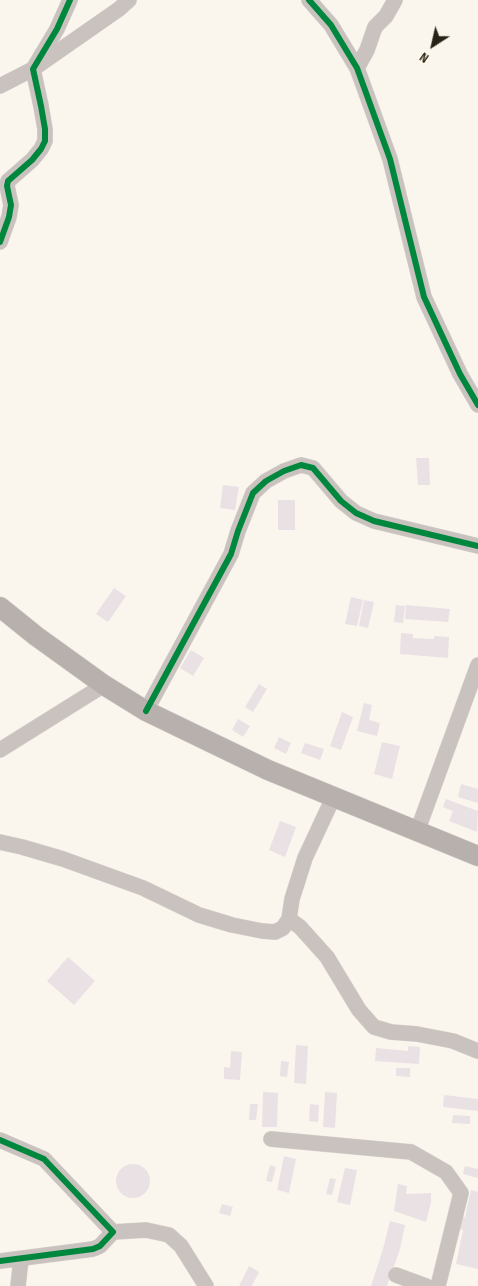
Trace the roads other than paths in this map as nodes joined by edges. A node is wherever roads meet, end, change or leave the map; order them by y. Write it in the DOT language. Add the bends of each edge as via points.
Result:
graph roads {
  1 [pos="70,0"];
  2 [pos="129,0"];
  3 [pos="309,0"];
  4 [pos="395,0"];
  5 [pos="357,68"];
  6 [pos="33,69"];
  7 [pos="0,86"];
  8 [pos="0,242"];
  9 [pos="478,404"];
  10 [pos="478,546"];
  11 [pos="0,607"];
  12 [pos="478,665"];
  13 [pos="104,685"];
  14 [pos="146,712"];
  15 [pos="0,750"];
  16 [pos="334,796"];
  17 [pos="417,832"];
  18 [pos="0,842"];
  19 [pos="478,856"];
  20 [pos="289,919"];
  21 [pos="478,1051"];
  22 [pos="271,1139"];
  23 [pos="0,1140"];
  24 [pos="113,1232"];
  25 [pos="21,1259"];
  26 [pos="0,1261"];
  27 [pos="396,1275"];
  28 [pos="18,1286"];
  29 [pos="206,1286"];
  30 [pos="426,1286"];
  31 [pos="438,1286"];
  1 -- 6 [label="street"];
  2 -- 6 [label="street"];
  3 -- 5 [label="street" via="331,25"];
  4 -- 5 [label="street" via="375,27"];
  5 -- 9 [label="street" via="390,159 424,297 460,374"];
  6 -- 7 [label="street"];
  6 -- 8 [label="street" via="42,106 45,141 41,150 8,181 11,205"];
  10 -- 14 [label="street" via="374,521 341,501 314,468 302,465 284,471 253,493 228,561"];
  11 -- 13 [label="main road"];
  12 -- 17 [label="street"];
  13 -- 14 [label="main road"];
  13 -- 15 [label="street"];
  14 -- 16 [label="main road" via="268,770"];
  16 -- 17 [label="main road"];
  16 -- 20 [label="street" via="305,858"];
  17 -- 19 [label="main road"];
  18 -- 20 [label="street" via="82,866 143,888 199,915 232,925 275,932 283,928"];
  20 -- 21 [label="street" via="327,956 359,1010 374,1027 452,1041"];
  22 -- 31 [label="street" via="411,1152 446,1172 461,1193"];
  23 -- 24 [label="street" via="44,1159"];
  24 -- 25 [label="street" via="94,1249"];
  24 -- 29 [label="street" via="146,1230 169,1235 181,1246"];
  25 -- 26 [label="street"];
  25 -- 28 [label="street"];
  27 -- 30 [label="street"];
}
